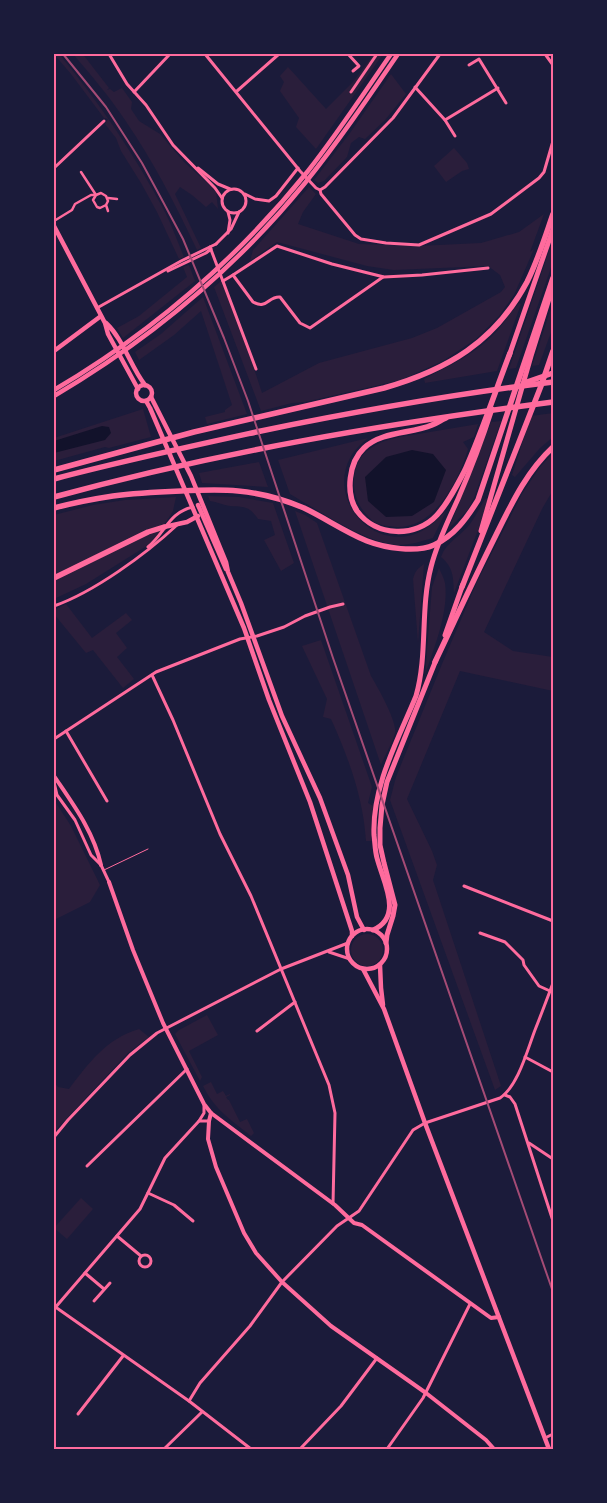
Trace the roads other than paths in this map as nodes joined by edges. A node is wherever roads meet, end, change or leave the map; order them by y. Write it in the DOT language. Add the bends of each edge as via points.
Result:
graph roads {
  1 [pos="108,54"];
  2 [pos="170,54"];
  3 [pos="205,54"];
  4 [pos="279,54"];
  5 [pos="348,54"];
  6 [pos="376,54"];
  7 [pos="391,54"];
  8 [pos="398,54"];
  9 [pos="440,54"];
  10 [pos="545,54"];
  11 [pos="470,65"];
  12 [pos="553,65"];
  13 [pos="353,71"];
  14 [pos="416,87"];
  15 [pos="498,88"];
  16 [pos="237,91"];
  17 [pos="134,92"];
  18 [pos="351,92"];
  19 [pos="506,103"];
  20 [pos="445,120"];
  21 [pos="104,122"];
  22 [pos="455,136"];
  23 [pos="553,141"];
  24 [pos="189,161"];
  25 [pos="54,168"];
  26 [pos="298,168"];
  27 [pos="82,172"];
  28 [pos="310,173"];
  29 [pos="230,189"];
  30 [pos="320,190"];
  31 [pos="243,192"];
  32 [pos="96,195"];
  33 [pos="108,198"];
  34 [pos="222,198"];
  35 [pos="117,199"];
  36 [pos="106,205"];
  37 [pos="108,212"];
  38 [pos="228,212"];
  39 [pos="239,212"];
  40 [pos="553,214"];
  41 [pos="54,220"];
  42 [pos="54,226"];
  43 [pos="553,229"];
  44 [pos="228,233"];
  45 [pos="257,234"];
  46 [pos="210,248"];
  47 [pos="488,268"];
  48 [pos="234,276"];
  49 [pos="384,276"];
  50 [pos="553,278"];
  51 [pos="223,281"];
  52 [pos="553,286"];
  53 [pos="185,301"];
  54 [pos="97,308"];
  55 [pos="101,316"];
  56 [pos="105,322"];
  57 [pos="54,351"];
  58 [pos="553,351"];
  59 [pos="510,353"];
  60 [pos="114,355"];
  61 [pos="256,369"];
  62 [pos="553,373"];
  63 [pos="553,382"];
  64 [pos="145,385"];
  65 [pos="512,387"];
  66 [pos="138,389"];
  67 [pos="54,390"];
  68 [pos="54,396"];
  69 [pos="151,397"];
  70 [pos="146,401"];
  71 [pos="553,402"];
  72 [pos="450,416"];
  73 [pos="553,447"];
  74 [pos="54,470"];
  75 [pos="54,479"];
  76 [pos="188,496"];
  77 [pos="54,497"];
  78 [pos="197,505"];
  79 [pos="54,508"];
  80 [pos="184,509"];
  81 [pos="201,514"];
  82 [pos="178,525"];
  83 [pos="164,527"];
  84 [pos="141,555"];
  85 [pos="228,572"];
  86 [pos="221,575"];
  87 [pos="54,578"];
  88 [pos="462,588"];
  89 [pos="343,604"];
  90 [pos="54,606"];
  91 [pos="249,637"];
  92 [pos="435,662"];
  93 [pos="152,674"];
  94 [pos="66,731"];
  95 [pos="54,739"];
  96 [pos="401,739"];
  97 [pos="54,776"];
  98 [pos="54,782"];
  99 [pos="107,801"];
  100 [pos="377,841"];
  101 [pos="148,849"];
  102 [pos="102,867"];
  103 [pos="109,882"];
  104 [pos="464,886"];
  105 [pos="553,921"];
  106 [pos="364,930"];
  107 [pos="373,930"];
  108 [pos="480,933"];
  109 [pos="352,936"];
  110 [pos="348,943"];
  111 [pos="386,943"];
  112 [pos="328,952"];
  113 [pos="350,959"];
  114 [pos="380,964"];
  115 [pos="281,969"];
  116 [pos="363,969"];
  117 [pos="553,984"];
  118 [pos="550,991"];
  119 [pos="295,1002"];
  120 [pos="384,1009"];
  121 [pos="165,1028"];
  122 [pos="257,1031"];
  123 [pos="525,1057"];
  124 [pos="187,1069"];
  125 [pos="553,1072"];
  126 [pos="505,1094"];
  127 [pos="204,1104"];
  128 [pos="211,1113"];
  129 [pos="199,1121"];
  130 [pos="209,1122"];
  131 [pos="425,1123"];
  132 [pos="54,1136"];
  133 [pos="528,1142"];
  134 [pos="553,1159"];
  135 [pos="87,1166"];
  136 [pos="148,1193"];
  137 [pos="333,1204"];
  138 [pos="349,1219"];
  139 [pos="553,1220"];
  140 [pos="193,1221"];
  141 [pos="117,1236"];
  142 [pos="141,1256"];
  143 [pos="85,1273"];
  144 [pos="282,1282"];
  145 [pos="110,1283"];
  146 [pos="104,1289"];
  147 [pos="94,1301"];
  148 [pos="470,1304"];
  149 [pos="54,1307"];
  150 [pos="499,1317"];
  151 [pos="123,1356"];
  152 [pos="377,1358"];
  153 [pos="426,1393"];
  154 [pos="189,1401"];
  155 [pos="202,1412"];
  156 [pos="78,1414"];
  157 [pos="553,1434"];
  158 [pos="544,1438"];
  159 [pos="164,1449"];
  160 [pos="251,1449"];
  161 [pos="300,1449"];
  162 [pos="387,1449"];
  163 [pos="494,1449"];
  164 [pos="549,1449"];
  1 -- 17 [label="street"];
  2 -- 17 [label="street"];
  3 -- 16 [label="street"];
  4 -- 16 [label="street"];
  5 -- 13 [label="street" via="359,66"];
  6 -- 18 [label="street"];
  7 -- 28 [label="main road"];
  8 -- 28 [label="main road" via="333,147"];
  9 -- 14 [label="street"];
  10 -- 12 [label="street"];
  11 -- 15 [label="street" via="479,60"];
  14 -- 20 [label="street"];
  14 -- 30 [label="street" via="386,126"];
  15 -- 19 [label="street"];
  15 -- 20 [label="street"];
  16 -- 26 [label="street"];
  17 -- 24 [label="street" via="173,145"];
  20 -- 22 [label="street"];
  21 -- 25 [label="street"];
  23 -- 30 [label="street" via="544,172 539,178 491,214 419,244 361,239"];
  24 -- 29 [label="street" via="218,184"];
  24 -- 34 [label="street"];
  26 -- 30 [label="street"];
  26 -- 31 [label="street" via="269,201 248,197"];
  27 -- 32 [label="street"];
  28 -- 45 [label="main road"];
  29 -- 31 [label="street"];
  29 -- 34 [label="street"];
  31 -- 39 [label="street" via="245,205"];
  32 -- 33 [label="street" via="101,193"];
  32 -- 36 [label="street" via="93,200 96,207"];
  32 -- 41 [label="street" via="75,204 72,210"];
  33 -- 35 [label="street"];
  33 -- 36 [label="street"];
  34 -- 38 [label="street"];
  36 -- 37 [label="street"];
  38 -- 39 [label="street"];
  38 -- 44 [label="street"];
  39 -- 44 [label="street"];
  40 -- 74 [label="highway" via="540,253 519,294 497,325 453,361 411,380 194,432"];
  42 -- 54 [label="main road"];
  43 -- 59 [label="highway"];
  44 -- 46 [label="street"];
  45 -- 53 [label="main road"];
  45 -- 53 [label="main road" via="225,269"];
  46 -- 51 [label="street"];
  46 -- 54 [label="street"];
  47 -- 49 [label="street"];
  48 -- 49 [label="street" via="277,246"];
  48 -- 49 [label="street" via="253,302 262,305 276,296 280,297 300,323 310,328"];
  48 -- 51 [label="street"];
  50 -- 79 [label="highway" via="478,500 466,520 433,546 407,550 384,547 277,498 239,491 149,492"];
  51 -- 61 [label="street"];
  52 -- 88 [label="highway"];
  53 -- 60 [label="main road"];
  54 -- 55 [label="main road"];
  55 -- 56 [label="main road"];
  55 -- 57 [label="main road"];
  56 -- 64 [label="main road"];
  56 -- 66 [label="main road" via="108,334"];
  58 -- 88 [label="highway"];
  59 -- 72 [label="highway" via="470,457 449,500 437,515 420,528 399,532 385,530 364,518 356,510 350,476 354,460 364,448 376,440 432,425"];
  59 -- 96 [label="highway" via="484,434 438,544 426,595 421,674"];
  60 -- 67 [label="main road"];
  60 -- 68 [label="main road"];
  62 -- 65 [label="highway"];
  63 -- 65 [label="highway"];
  64 -- 66 [label="main road"];
  64 -- 69 [label="main road" via="151,389"];
  65 -- 75 [label="highway" via="293,424"];
  66 -- 70 [label="main road" via="138,397"];
  69 -- 70 [label="main road"];
  69 -- 78 [label="main road" via="190,476"];
  70 -- 76 [label="main road"];
  71 -- 72 [label="highway"];
  72 -- 77 [label="highway" via="231,454"];
  73 -- 92 [label="highway" via="518,491"];
  76 -- 78 [label="main road"];
  76 -- 80 [label="street"];
  78 -- 80 [label="street"];
  78 -- 81 [label="main road"];
  78 -- 81 [label="main road"];
  80 -- 83 [label="street"];
  81 -- 82 [label="main road"];
  81 -- 85 [label="main road"];
  81 -- 86 [label="main road"];
  82 -- 83 [label="main road"];
  82 -- 84 [label="street"];
  83 -- 84 [label="street" via="155,542"];
  83 -- 87 [label="highway"];
  84 -- 90 [label="street" via="89,589"];
  85 -- 86 [label="main road"];
  85 -- 91 [label="main road" via="241,603"];
  86 -- 91 [label="main road"];
  88 -- 92 [label="highway"];
  89 -- 91 [label="street"];
  91 -- 93 [label="street"];
  91 -- 106 [label="main road" via="320,798 348,875 356,917"];
  91 -- 109 [label="main road" via="269,700 310,802"];
  92 -- 96 [label="highway"];
  93 -- 94 [label="street"];
  93 -- 115 [label="street"];
  94 -- 95 [label="street"];
  94 -- 99 [label="street"];
  96 -- 100 [label="highway" via="385,771 378,796 375,817"];
  97 -- 102 [label="street" via="81,816 99,852"];
  98 -- 102 [label="street" via="57,795 75,820 91,855"];
  100 -- 107 [label="highway" via="376,856 390,907 386,920"];
  100 -- 111 [label="highway" via="395,905"];
  101 -- 102 [label="lane"];
  102 -- 103 [label="street"];
  103 -- 121 [label="street"];
  104 -- 105 [label="street"];
  106 -- 107 [label="main road"];
  106 -- 109 [label="main road"];
  107 -- 111 [label="main road"];
  108 -- 118 [label="street" via="505,942 523,960 538,986"];
  109 -- 110 [label="main road"];
  110 -- 112 [label="street"];
  110 -- 113 [label="main road"];
  111 -- 114 [label="main road" via="386,956"];
  112 -- 113 [label="street"];
  112 -- 115 [label="street"];
  113 -- 116 [label="main road"];
  114 -- 116 [label="main road"];
  114 -- 120 [label="main road"];
  115 -- 119 [label="street"];
  115 -- 121 [label="street"];
  116 -- 120 [label="main road"];
  117 -- 118 [label="street"];
  118 -- 123 [label="street"];
  119 -- 122 [label="street"];
  119 -- 137 [label="street" via="332,1096 335,1121"];
  120 -- 131 [label="main road"];
  121 -- 124 [label="street"];
  121 -- 132 [label="street" via="130,1055"];
  123 -- 125 [label="street"];
  123 -- 126 [label="street"];
  124 -- 127 [label="street"];
  124 -- 135 [label="street"];
  126 -- 131 [label="street"];
  126 -- 133 [label="street" via="515,1104"];
  127 -- 128 [label="street"];
  127 -- 129 [label="street" via="204,1113"];
  128 -- 130 [label="street"];
  128 -- 137 [label="street"];
  129 -- 130 [label="street"];
  129 -- 136 [label="street" via="165,1158"];
  130 -- 144 [label="street" via="208,1139 216,1167 244,1233 256,1253"];
  131 -- 138 [label="street" via="409,1135 359,1211"];
  131 -- 150 [label="main road"];
  133 -- 134 [label="street"];
  133 -- 139 [label="street"];
  136 -- 140 [label="street" via="174,1205"];
  136 -- 141 [label="street" via="140,1209"];
  137 -- 138 [label="street"];
  138 -- 144 [label="street" via="337,1226"];
  138 -- 148 [label="street" via="362,1225"];
  141 -- 142 [label="street"];
  141 -- 143 [label="street"];
  143 -- 146 [label="street"];
  143 -- 149 [label="street"];
  144 -- 152 [label="street" via="331,1326"];
  144 -- 154 [label="street"];
  145 -- 146 [label="street"];
  146 -- 147 [label="street"];
  148 -- 150 [label="street" via="491,1318"];
  148 -- 153 [label="street"];
  149 -- 151 [label="street"];
  150 -- 158 [label="main road"];
  151 -- 154 [label="street"];
  151 -- 156 [label="street"];
  152 -- 153 [label="street"];
  152 -- 161 [label="street" via="341,1406"];
  153 -- 162 [label="street"];
  153 -- 163 [label="street"];
  154 -- 155 [label="street"];
  155 -- 159 [label="street"];
  155 -- 160 [label="street"];
  157 -- 158 [label="street"];
  158 -- 164 [label="main road"];
}
